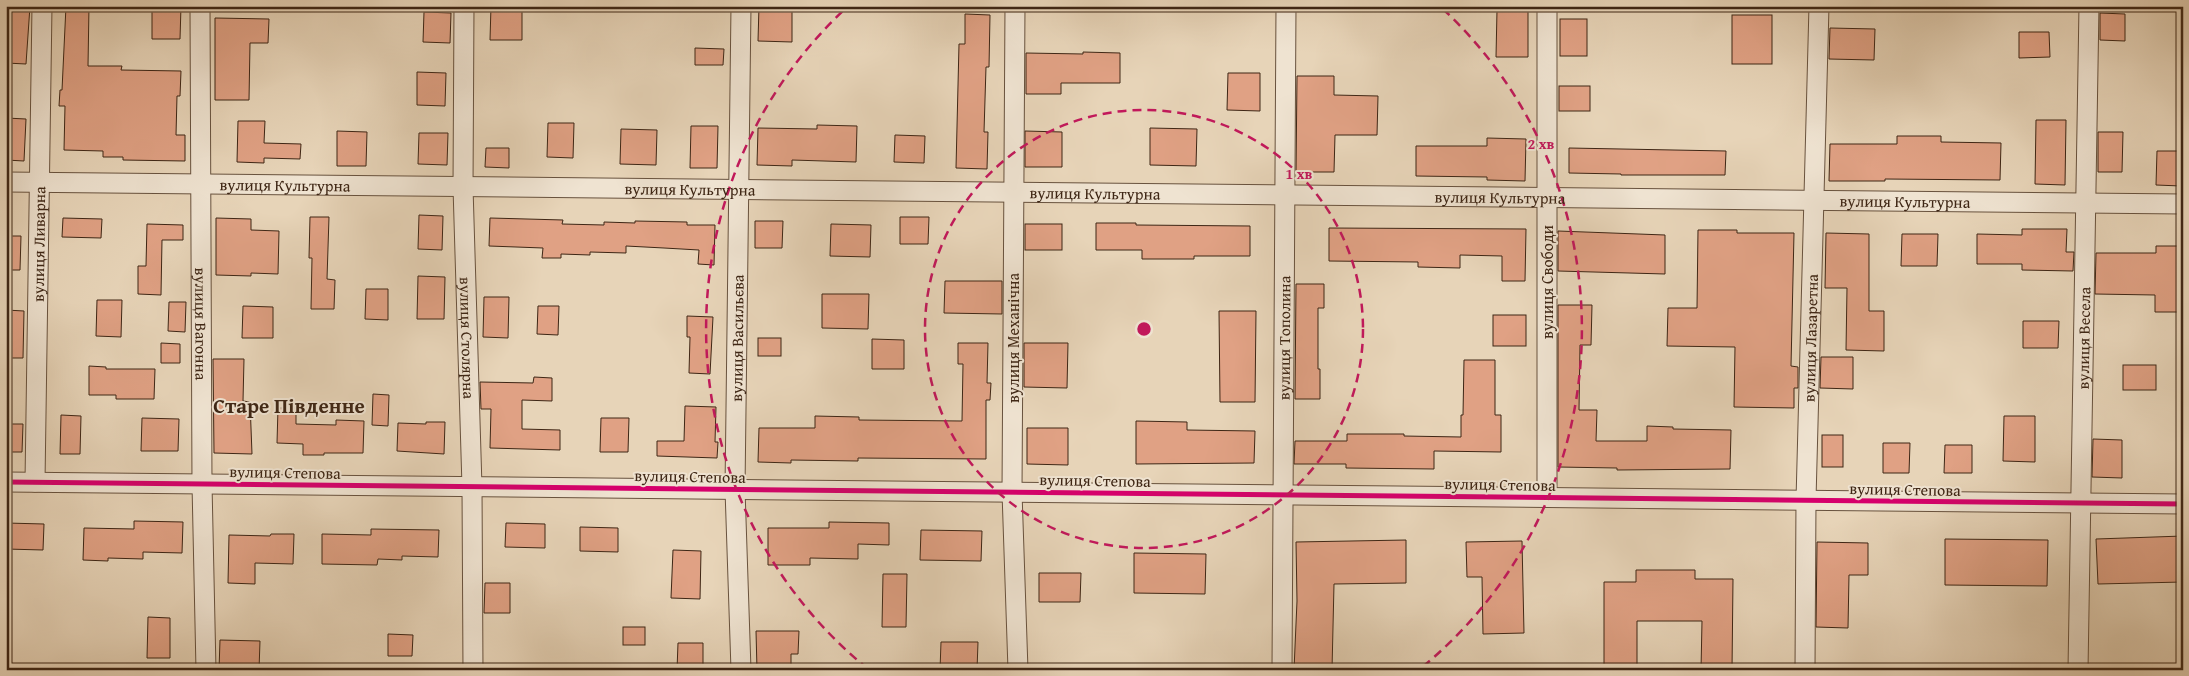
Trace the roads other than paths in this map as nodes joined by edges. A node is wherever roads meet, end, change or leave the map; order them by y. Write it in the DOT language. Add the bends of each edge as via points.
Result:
graph roads {
  1 [pos="42,6"];
  2 [pos="200,6"];
  3 [pos="464,6"];
  4 [pos="741,6"];
  5 [pos="1015,6"];
  6 [pos="1286,6"];
  7 [pos="1547,6"];
  8 [pos="1819,6"];
  9 [pos="2089,6"];
  10 [pos="6,182"];
  11 [pos="40,182"];
  12 [pos="201,184"];
  13 [pos="463,187"];
  14 [pos="739,190"];
  15 [pos="1014,192"];
  16 [pos="1284,195"];
  17 [pos="1548,198"];
  18 [pos="1815,201"];
  19 [pos="2086,203"];
  20 [pos="2183,204"];
  21 [pos="6,482"];
  22 [pos="35,482"];
  23 [pos="202,484"];
  24 [pos="472,487"];
  25 [pos="735,489"];
  26 [pos="1012,492"];
  27 [pos="1283,495"];
  28 [pos="1547,497"];
  29 [pos="1806,500"];
  30 [pos="2081,503"];
  31 [pos="2183,504"];
  32 [pos="206,670"];
  33 [pos="473,670"];
  34 [pos="740,670"];
  35 [pos="1018,670"];
  36 [pos="1282,670"];
  37 [pos="1806,670"];
  38 [pos="2078,670"];
  1 -- 11 [label="street, вулиця Ливарна"];
  2 -- 12 [label="street, вулиця Вагонна"];
  3 -- 13 [label="street, вулиця Столярна"];
  4 -- 14 [label="street, вулиця Васильєва"];
  5 -- 15 [label="street, вулиця Механічна"];
  6 -- 16 [label="street, вулиця Тополина"];
  7 -- 17 [label="street, вулиця Свободи"];
  8 -- 18 [label="street, вулиця Лазаретна"];
  9 -- 19 [label="street, вулиця Весела"];
  10 -- 11 [label="street, вулиця Культурна"];
  11 -- 12 [label="street, вулиця Культурна"];
  11 -- 22 [label="street, вулиця Ливарна"];
  12 -- 13 [label="street, вулиця Культурна"];
  12 -- 23 [label="street, вулиця Вагонна"];
  13 -- 14 [label="street, вулиця Культурна"];
  13 -- 24 [label="street, вулиця Столярна"];
  14 -- 15 [label="street, вулиця Культурна"];
  14 -- 25 [label="street, вулиця Васильєва"];
  15 -- 16 [label="street, вулиця Культурна"];
  15 -- 26 [label="street, вулиця Механічна"];
  16 -- 17 [label="street, вулиця Культурна"];
  16 -- 27 [label="street, вулиця Тополина"];
  17 -- 18 [label="street, вулиця Культурна"];
  17 -- 28 [label="street, вулиця Свободи"];
  18 -- 19 [label="street, вулиця Культурна"];
  18 -- 29 [label="street, вулиця Лазаретна"];
  19 -- 20 [label="street, вулиця Культурна"];
  19 -- 30 [label="street, вулиця Весела"];
  21 -- 22 [label="street, вулиця Степова"];
  22 -- 23 [label="street, вулиця Степова"];
  23 -- 24 [label="street, вулиця Степова"];
  23 -- 32 [label="street, вулиця Вагонна"];
  24 -- 25 [label="street, вулиця Степова"];
  24 -- 33 [label="street, вулиця Столярна"];
  25 -- 26 [label="street, вулиця Степова"];
  25 -- 34 [label="street, вулиця Васильєва"];
  26 -- 27 [label="street, вулиця Степова"];
  26 -- 35 [label="street, вулиця Механічна"];
  27 -- 28 [label="street, вулиця Степова"];
  27 -- 36 [label="street, вулиця Тополина"];
  28 -- 29 [label="street, вулиця Степова"];
  29 -- 30 [label="street, вулиця Степова"];
  29 -- 37 [label="street, вулиця Лазаретна"];
  30 -- 31 [label="street, вулиця Степова"];
  30 -- 38 [label="street, вулиця Весела"];
}
